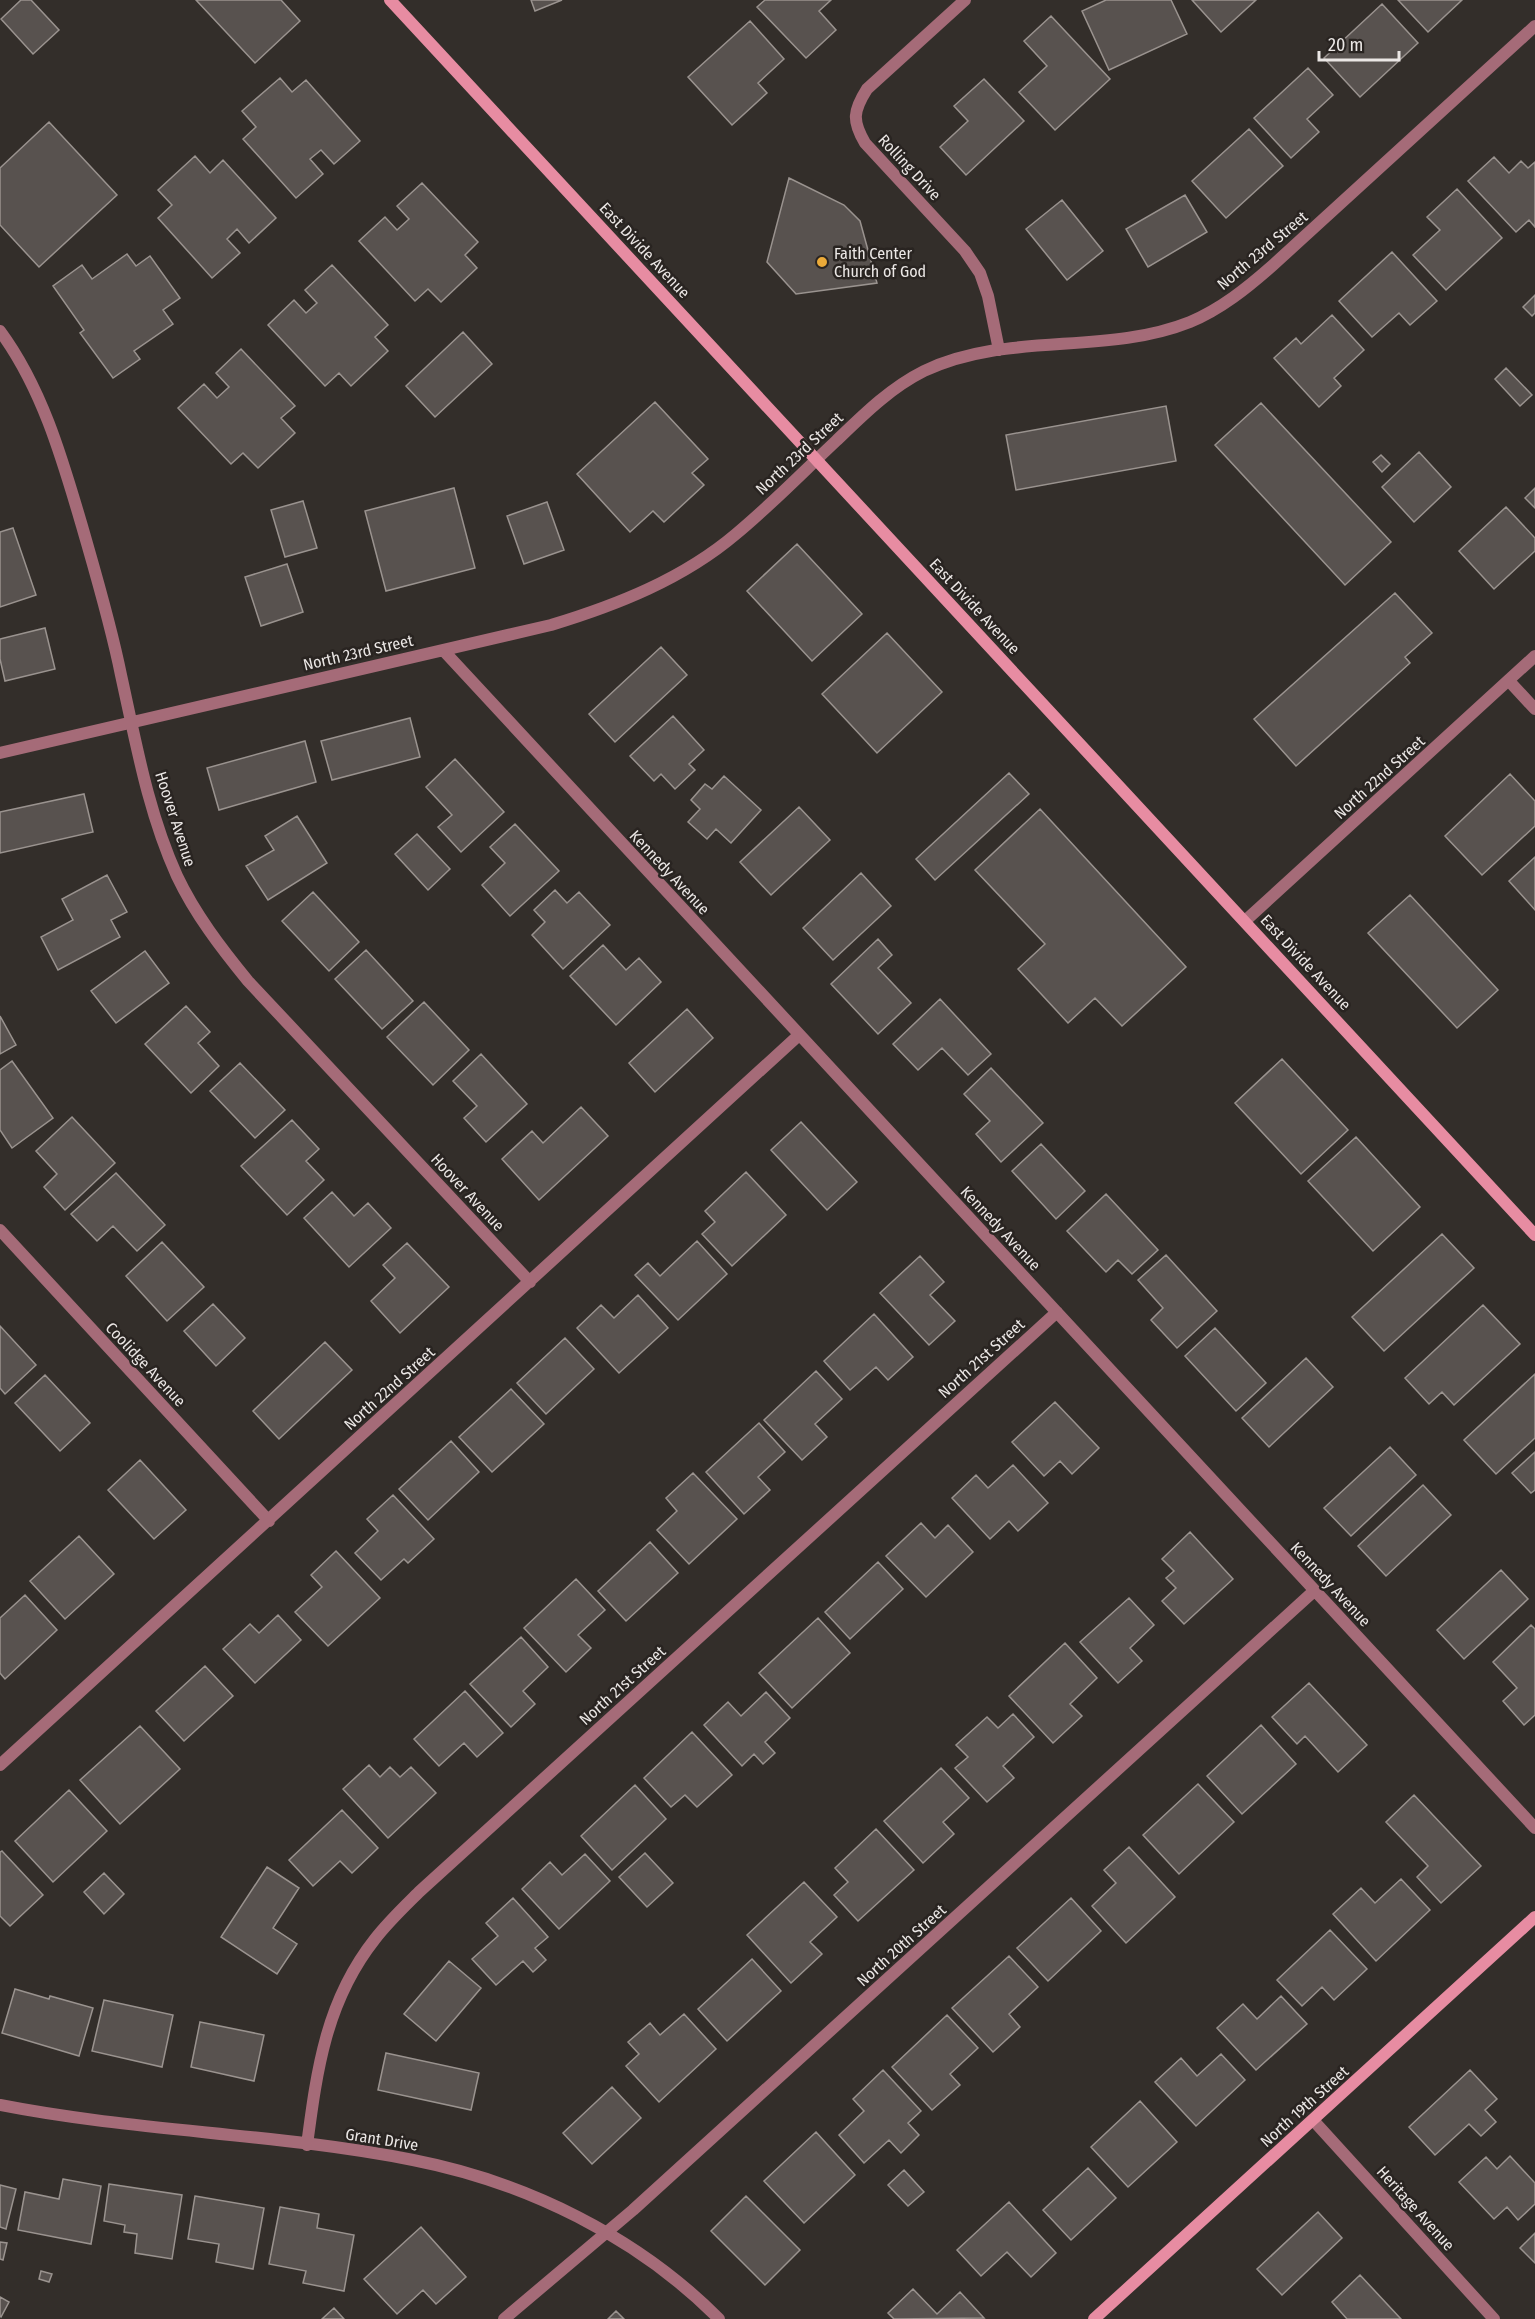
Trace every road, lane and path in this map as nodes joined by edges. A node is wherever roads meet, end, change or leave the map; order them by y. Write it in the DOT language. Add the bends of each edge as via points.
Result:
graph roads {
  1 [pos="390,0"];
  2 [pos="965,0"];
  3 [pos="1535,26"];
  4 [pos="0,331"];
  5 [pos="999,350"];
  6 [pos="817,459"];
  7 [pos="443,650"];
  8 [pos="1535,656"];
  9 [pos="1509,681"];
  10 [pos="1535,709"];
  11 [pos="131,721"];
  12 [pos="0,753"];
  13 [pos="1245,921"];
  14 [pos="799,1035"];
  15 [pos="0,1230"];
  16 [pos="1535,1235"];
  17 [pos="530,1282"];
  18 [pos="1058,1312"];
  19 [pos="269,1521"];
  20 [pos="1314,1591"];
  21 [pos="0,1765"];
  22 [pos="1535,1828"];
  23 [pos="1535,1917"];
  24 [pos="0,2105"];
  25 [pos="1312,2120"];
  26 [pos="307,2145"];
  27 [pos="607,2234"];
  28 [pos="504,2319"];
  29 [pos="719,2319"];
  30 [pos="1094,2319"];
  31 [pos="1494,2319"];
  1 -- 6 [label="street, East Divide Avenue"];
  2 -- 5 [label="street, Rolling Drive" via="867,89 855,116 865,143 965,251 980,273"];
  3 -- 5 [label="street, North 23rd Street" via="1233,298 1190,321 1144,334"];
  4 -- 11 [label="street, Hoover Avenue" via="29,378 54,436 106,611"];
  5 -- 6 [label="street, North 23rd Street" via="950,360 901,385"];
  6 -- 7 [label="street, North 23rd Street" via="735,535 656,585 567,620"];
  6 -- 13 [label="street, East Divide Avenue"];
  7 -- 11 [label="street, North 23rd Street"];
  7 -- 14 [label="street, Kennedy Avenue"];
  8 -- 9 [label="street, North 22nd Street"];
  9 -- 10 [label="street"];
  9 -- 13 [label="street, North 22nd Street"];
  11 -- 12 [label="street, North 23rd Street"];
  11 -- 17 [label="street, Hoover Avenue" via="164,846 210,933 248,981"];
  13 -- 16 [label="street, East Divide Avenue"];
  14 -- 17 [label="street, North 22nd Street"];
  14 -- 18 [label="street, Kennedy Avenue"];
  15 -- 19 [label="street, Coolidge Avenue"];
  17 -- 19 [label="street, North 22nd Street"];
  18 -- 20 [label="street, Kennedy Avenue"];
  18 -- 26 [label="street, North 21st Street" via="375,1938 356,1965 331,2019 316,2076"];
  19 -- 21 [label="street, North 22nd Street"];
  20 -- 22 [label="street, Kennedy Avenue"];
  20 -- 27 [label="street, North 20th Street"];
  23 -- 25 [label="street, North 19th Street"];
  24 -- 26 [label="street, Grant Drive" via="84,2120"];
  25 -- 30 [label="street, North 19th Street"];
  25 -- 31 [label="street, Heritage Avenue"];
  26 -- 27 [label="street, Grant Drive" via="412,2160 480,2177 544,2202"];
  27 -- 28 [label="street, North 20th Street"];
  27 -- 29 [label="street, Grant Drive" via="666,2272"];
}
